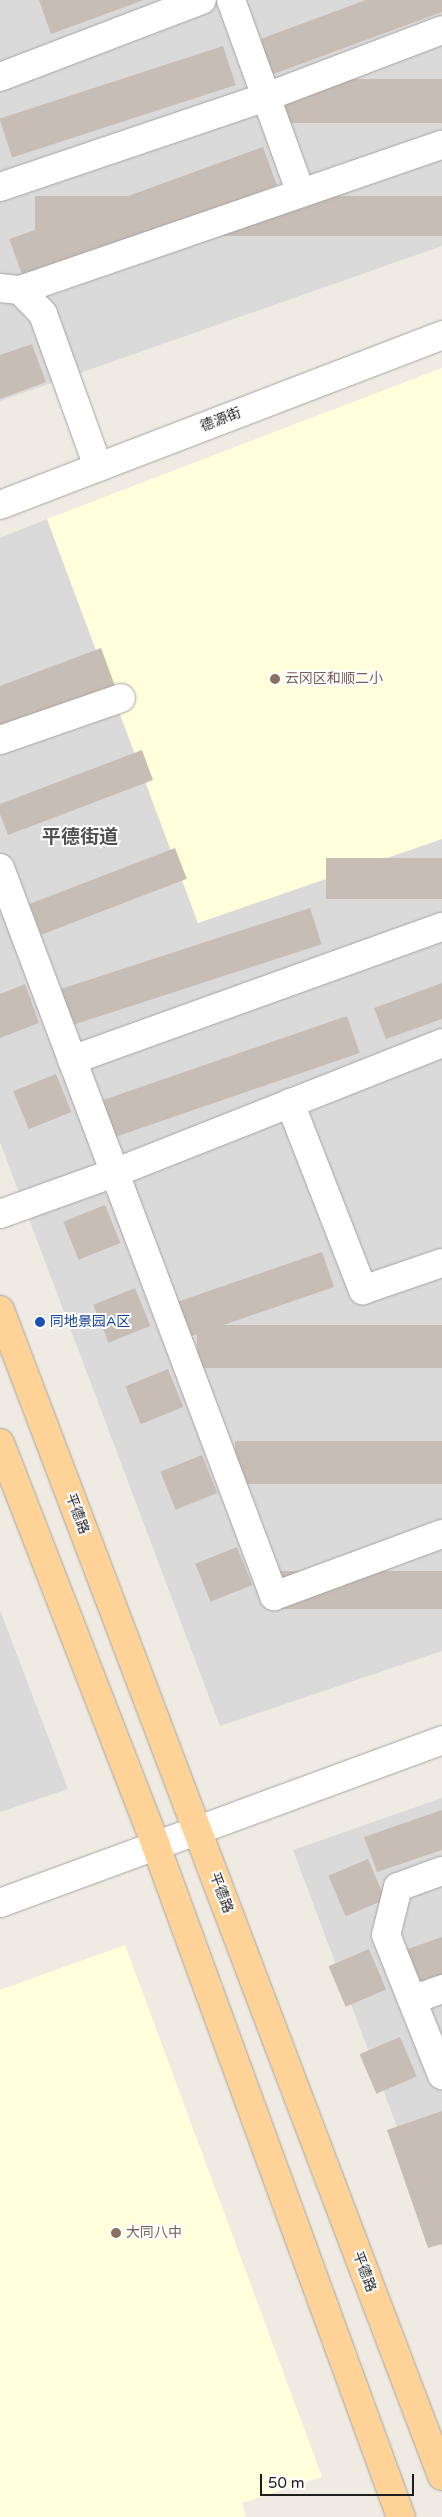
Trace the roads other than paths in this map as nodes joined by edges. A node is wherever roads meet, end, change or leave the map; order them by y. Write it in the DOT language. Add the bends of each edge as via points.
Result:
graph roads {
  1 [pos="202,0"];
  2 [pos="232,0"];
  3 [pos="442,30"];
  4 [pos="0,77"];
  5 [pos="266,97"];
  6 [pos="442,145"];
  7 [pos="0,187"];
  8 [pos="301,193"];
  9 [pos="10,289"];
  10 [pos="442,335"];
  11 [pos="98,467"];
  12 [pos="0,505"];
  13 [pos="121,698"];
  14 [pos="0,740"];
  15 [pos="0,868"];
  16 [pos="442,927"];
  17 [pos="442,1043"];
  18 [pos="72,1060"];
  19 [pos="290,1104"];
  20 [pos="114,1173"];
  21 [pos="0,1214"];
  22 [pos="442,1262"];
  23 [pos="0,1310"];
  24 [pos="0,1443"];
  25 [pos="442,1534"];
  26 [pos="442,1740"];
  27 [pos="197,1831"];
  28 [pos="156,1846"];
  29 [pos="442,1871"];
  30 [pos="0,1903"];
  31 [pos="442,1989"];
  32 [pos="412,2000"];
  33 [pos="442,2075"];
  34 [pos="442,2476"];
  35 [pos="401,2517"];
  1 -- 4 [label="street"];
  2 -- 5 [label="street"];
  3 -- 5 [label="street"];
  5 -- 7 [label="street"];
  5 -- 8 [label="street"];
  6 -- 8 [label="street"];
  8 -- 9 [label="street"];
  9 -- 11 [label="street" via="43,314"];
  10 -- 11 [label="street, 德源街"];
  11 -- 12 [label="street, 德源街"];
  13 -- 14 [label="street"];
  15 -- 18 [label="street"];
  16 -- 18 [label="street"];
  17 -- 19 [label="street"];
  18 -- 20 [label="street"];
  19 -- 20 [label="street"];
  19 -- 22 [label="street" via="363,1290"];
  20 -- 21 [label="street"];
  20 -- 25 [label="street" via="274,1596"];
  23 -- 27 [label="main road, 平德路"];
  24 -- 28 [label="main road"];
  26 -- 27 [label="street"];
  27 -- 28 [label="street"];
  27 -- 34 [label="main road, 平德路"];
  28 -- 30 [label="street"];
  28 -- 35 [label="main road"];
  29 -- 32 [label="street" via="398,1887 386,1935"];
  31 -- 32 [label="street"];
  32 -- 33 [label="street"];
}
